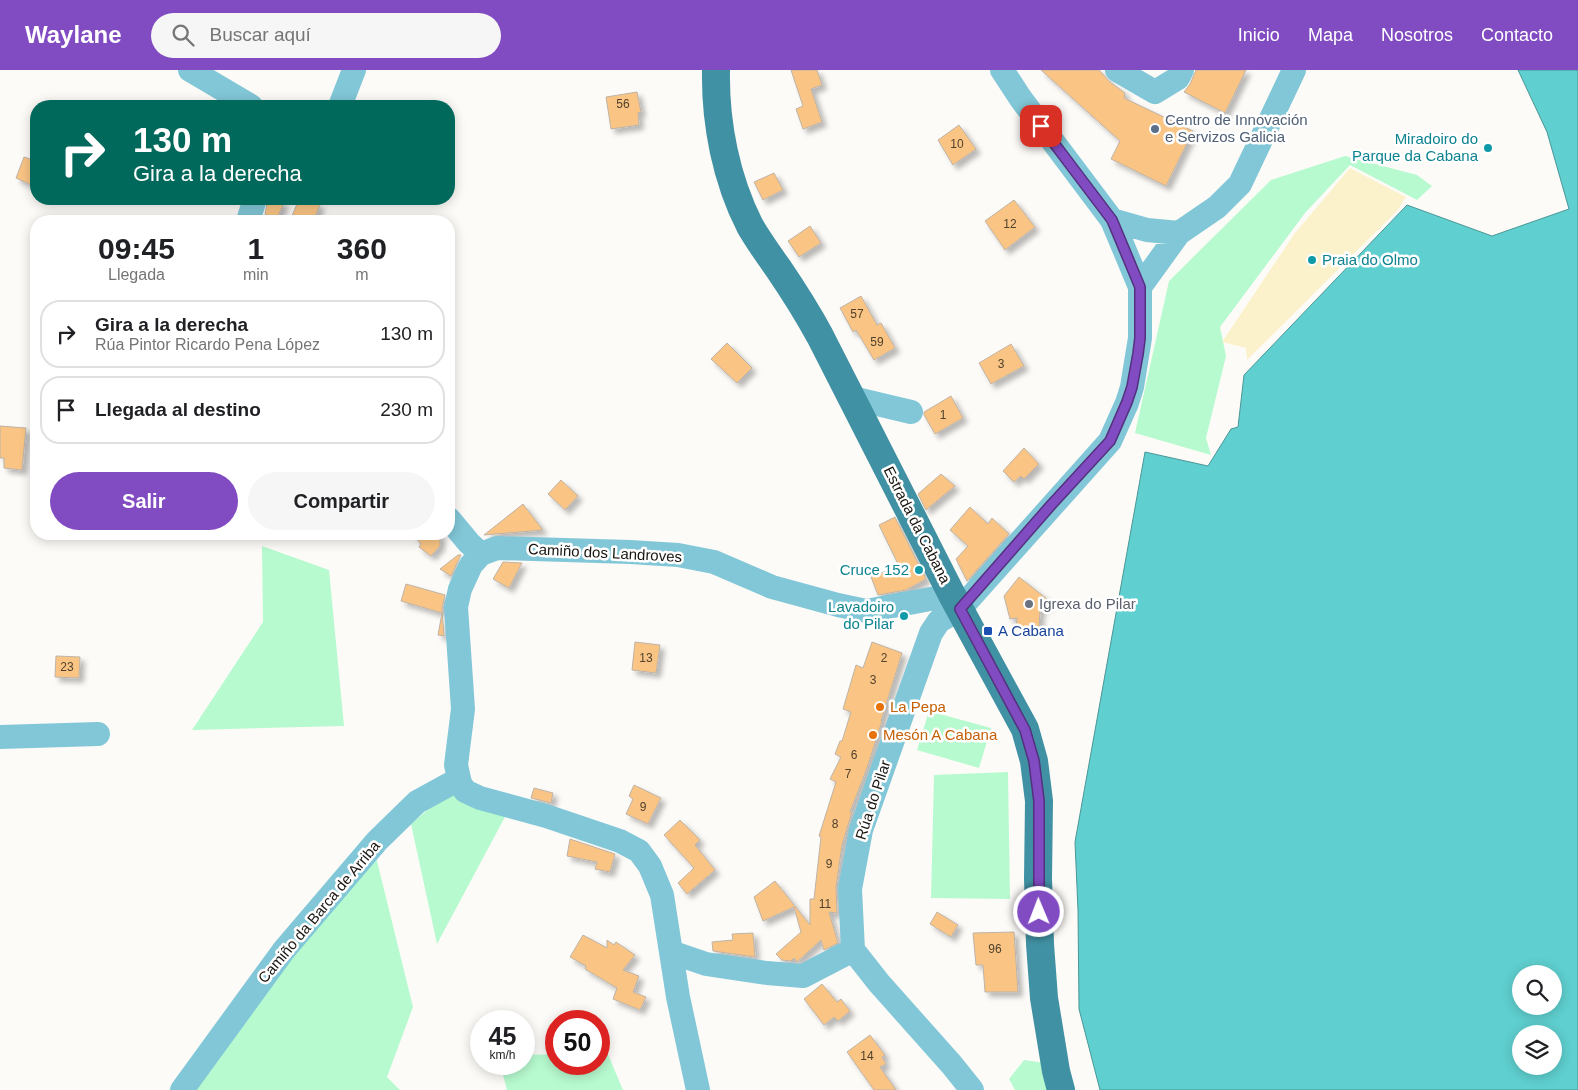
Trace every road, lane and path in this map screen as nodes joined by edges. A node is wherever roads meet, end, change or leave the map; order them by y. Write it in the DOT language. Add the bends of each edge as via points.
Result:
graph roads {
  1 [pos="190,70"];
  2 [pos="354,70"];
  3 [pos="716,70"];
  4 [pos="1002,70"];
  5 [pos="1117,70"];
  6 [pos="1182,70"];
  7 [pos="1294,70"];
  8 [pos="241,100"];
  9 [pos="342,100"];
  10 [pos="1112,220"];
  11 [pos="1179,233"];
  12 [pos="1140,287"];
  13 [pos="852,398"];
  14 [pos="911,412"];
  15 [pos="455,527"];
  16 [pos="481,554"];
  17 [pos="956,602"];
  18 [pos="98,734"];
  19 [pos="0,737"];
  20 [pos="459,779"];
  21 [pos="854,950"];
  22 [pos="671,952"];
  23 [pos="182,1090"];
  24 [pos="698,1090"];
  25 [pos="972,1090"];
  26 [pos="1061,1090"];
  1 -- 8 [label="street"];
  2 -- 9 [label="street"];
  3 -- 13 [label="main road, Estrada da Cabana" via="721,135 739,201 751,226 816,329"];
  4 -- 10 [label="street"];
  5 -- 6 [label="street" via="1155,92 1178,78"];
  7 -- 11 [label="street" via="1240,184 1217,207"];
  10 -- 11 [label="street" via="1147,230"];
  10 -- 12 [label="street"];
  11 -- 12 [label="street"];
  12 -- 17 [label="street, Rúa do Pilar" via="1140,338 1132,387 1110,441"];
  13 -- 14 [label="street"];
  13 -- 17 [label="main road, Estrada da Cabana"];
  15 -- 16 [label="street"];
  16 -- 17 [label="street, Camiño dos Landroves" via="497,548 678,555 714,562 772,587 866,611"];
  16 -- 20 [label="street" via="471,565 456,607 463,709 456,765"];
  17 -- 21 [label="street, Rúa do Pilar" via="931,633 861,830 850,889"];
  17 -- 26 [label="main road, Estrada da Cabana" via="1025,730 1034,761 1039,801 1042,980"];
  18 -- 19 [label="street"];
  20 -- 22 [label="street" via="465,791 480,798 565,822 639,851 650,866 662,895"];
  20 -- 23 [label="street, Camiño da Barca de Arriba" via="417,802 377,841 284,950"];
  21 -- 22 [label="street" via="803,976 706,964"];
  21 -- 25 [label="street"];
  22 -- 24 [label="street"];
}
